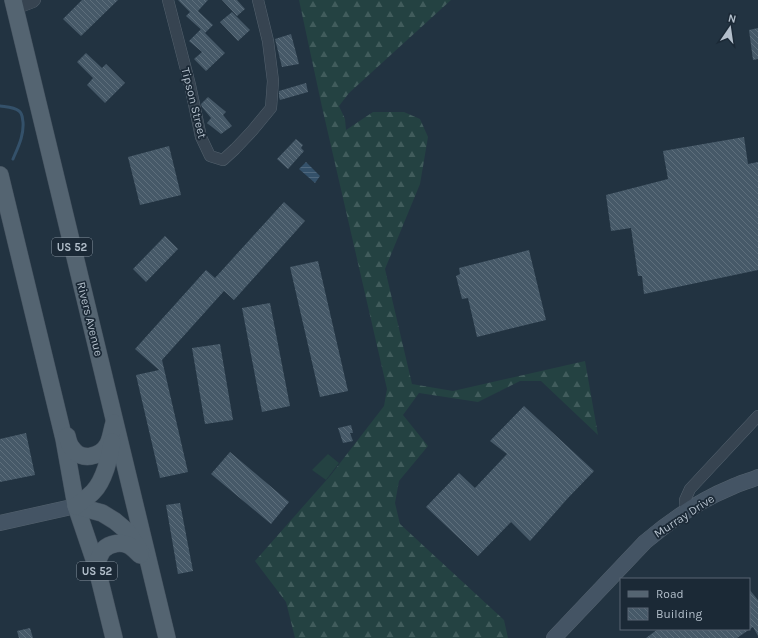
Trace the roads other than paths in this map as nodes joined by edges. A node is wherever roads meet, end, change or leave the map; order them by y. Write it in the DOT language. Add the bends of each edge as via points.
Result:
graph roads {
  1 [pos="35,0"];
  2 [pos="168,0"];
  3 [pos="258,0"];
  4 [pos="14,5"];
  5 [pos="0,175"];
  6 [pos="758,416"];
  7 [pos="60,420"];
  8 [pos="114,421"];
  9 [pos="758,477"];
  10 [pos="76,506"];
  11 [pos="686,511"];
  12 [pos="0,523"];
  13 [pos="148,564"];
  14 [pos="96,565"];
  15 [pos="114,638"];
  16 [pos="166,638"];
  17 [pos="554,638"];
  1 -- 4 [label="street"];
  2 -- 3 [label="street, Tipson Street" via="201,137 210,156 223,160 271,108 273,81 268,41"];
  4 -- 8 [label="main road, Rivers Avenue / US 52"];
  5 -- 7 [label="main road, US 52"];
  6 -- 11 [label="street" via="690,489 685,500"];
  7 -- 8 [label="main road" via="72,449 86,457 101,453 105,448"];
  7 -- 10 [label="main road, US 52"];
  8 -- 10 [label="main road" via="111,451 101,479 94,491"];
  8 -- 13 [label="main road, Rivers Avenue / US 52"];
  9 -- 11 [label="street, Murray Drive" via="723,491"];
  10 -- 12 [label="street"];
  10 -- 13 [label="main road" via="102,513 115,521 128,532"];
  10 -- 14 [label="main road, US 52"];
  11 -- 17 [label="street, Murray Drive" via="645,542"];
  13 -- 14 [label="main road" via="129,545 120,543 107,546"];
  13 -- 16 [label="main road, Rivers Avenue / US 52"];
  14 -- 15 [label="main road, US 52"];
}
